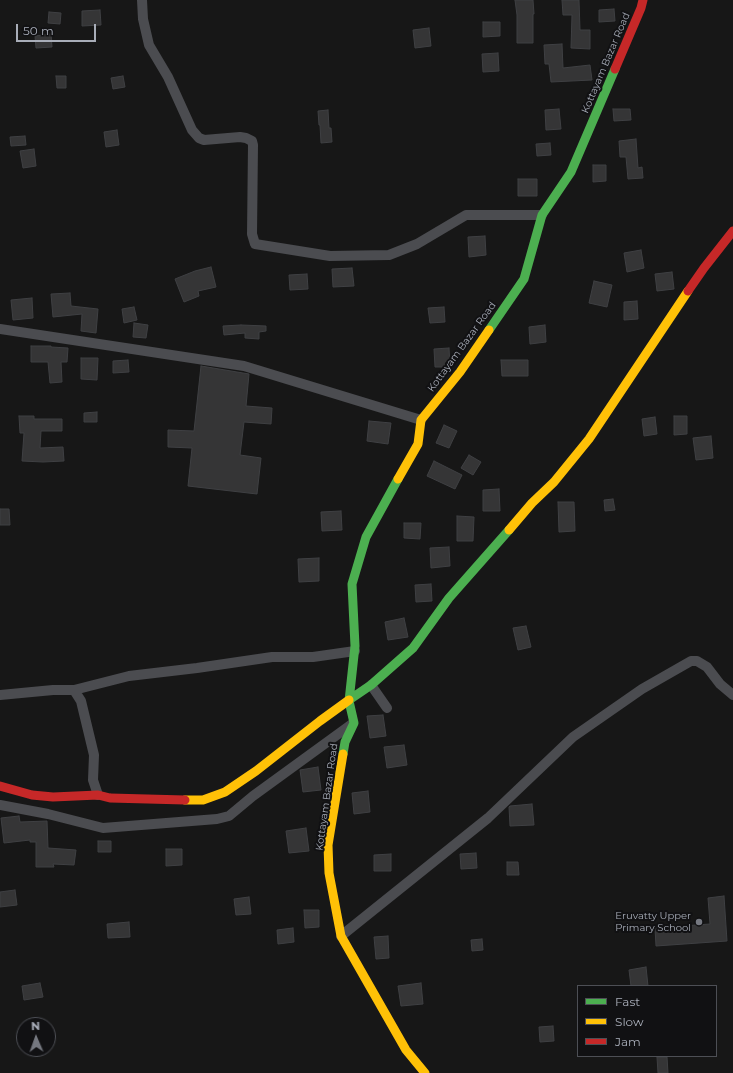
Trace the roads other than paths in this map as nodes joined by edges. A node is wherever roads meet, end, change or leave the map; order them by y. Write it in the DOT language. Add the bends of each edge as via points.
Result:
graph roads {
  1 [pos="142,0"];
  2 [pos="643,0"];
  3 [pos="542,216"];
  4 [pos="733,231"];
  5 [pos="0,329"];
  6 [pos="421,420"];
  7 [pos="355,651"];
  8 [pos="372,685"];
  9 [pos="74,690"];
  10 [pos="0,695"];
  11 [pos="733,695"];
  12 [pos="350,702"];
  13 [pos="387,708"];
  14 [pos="354,723"];
  15 [pos="0,786"];
  16 [pos="98,795"];
  17 [pos="0,805"];
  18 [pos="341,936"];
  19 [pos="425,1073"];
  1 -- 3 [label="street" via="149,46 168,77 192,130 204,140 240,137 252,141 252,234 255,244 330,256 389,255 417,244 466,215"];
  2 -- 3 [label="main road, Kottayam Bazar Road" via="571,172"];
  3 -- 6 [label="main road, Kottayam Bazar Road" via="524,279 460,372"];
  4 -- 8 [label="main road" via="704,268 589,439 554,482 449,598 413,648"];
  5 -- 6 [label="street" via="244,366"];
  6 -- 7 [label="main road" via="418,444 366,537 352,584"];
  7 -- 9 [label="street" via="313,657 272,657 129,676"];
  7 -- 12 [label="main road"];
  8 -- 12 [label="main road"];
  8 -- 13 [label="street"];
  9 -- 10 [label="street"];
  9 -- 16 [label="street" via="81,701 94,755 93,780"];
  11 -- 18 [label="street" via="697,661 691,661 642,689 573,738 488,818"];
  12 -- 14 [label="main road"];
  12 -- 16 [label="main road" via="320,721 256,771 216,796 202,800 160,800 110,798"];
  14 -- 17 [label="street" via="229,816 217,819 104,828"];
  14 -- 18 [label="main road, Kottayam Bazar Road" via="345,742 328,845 329,873"];
  15 -- 16 [label="main road" via="32,795 52,797"];
  18 -- 19 [label="main road, Kottayam Bazar Road" via="406,1050"];
}
